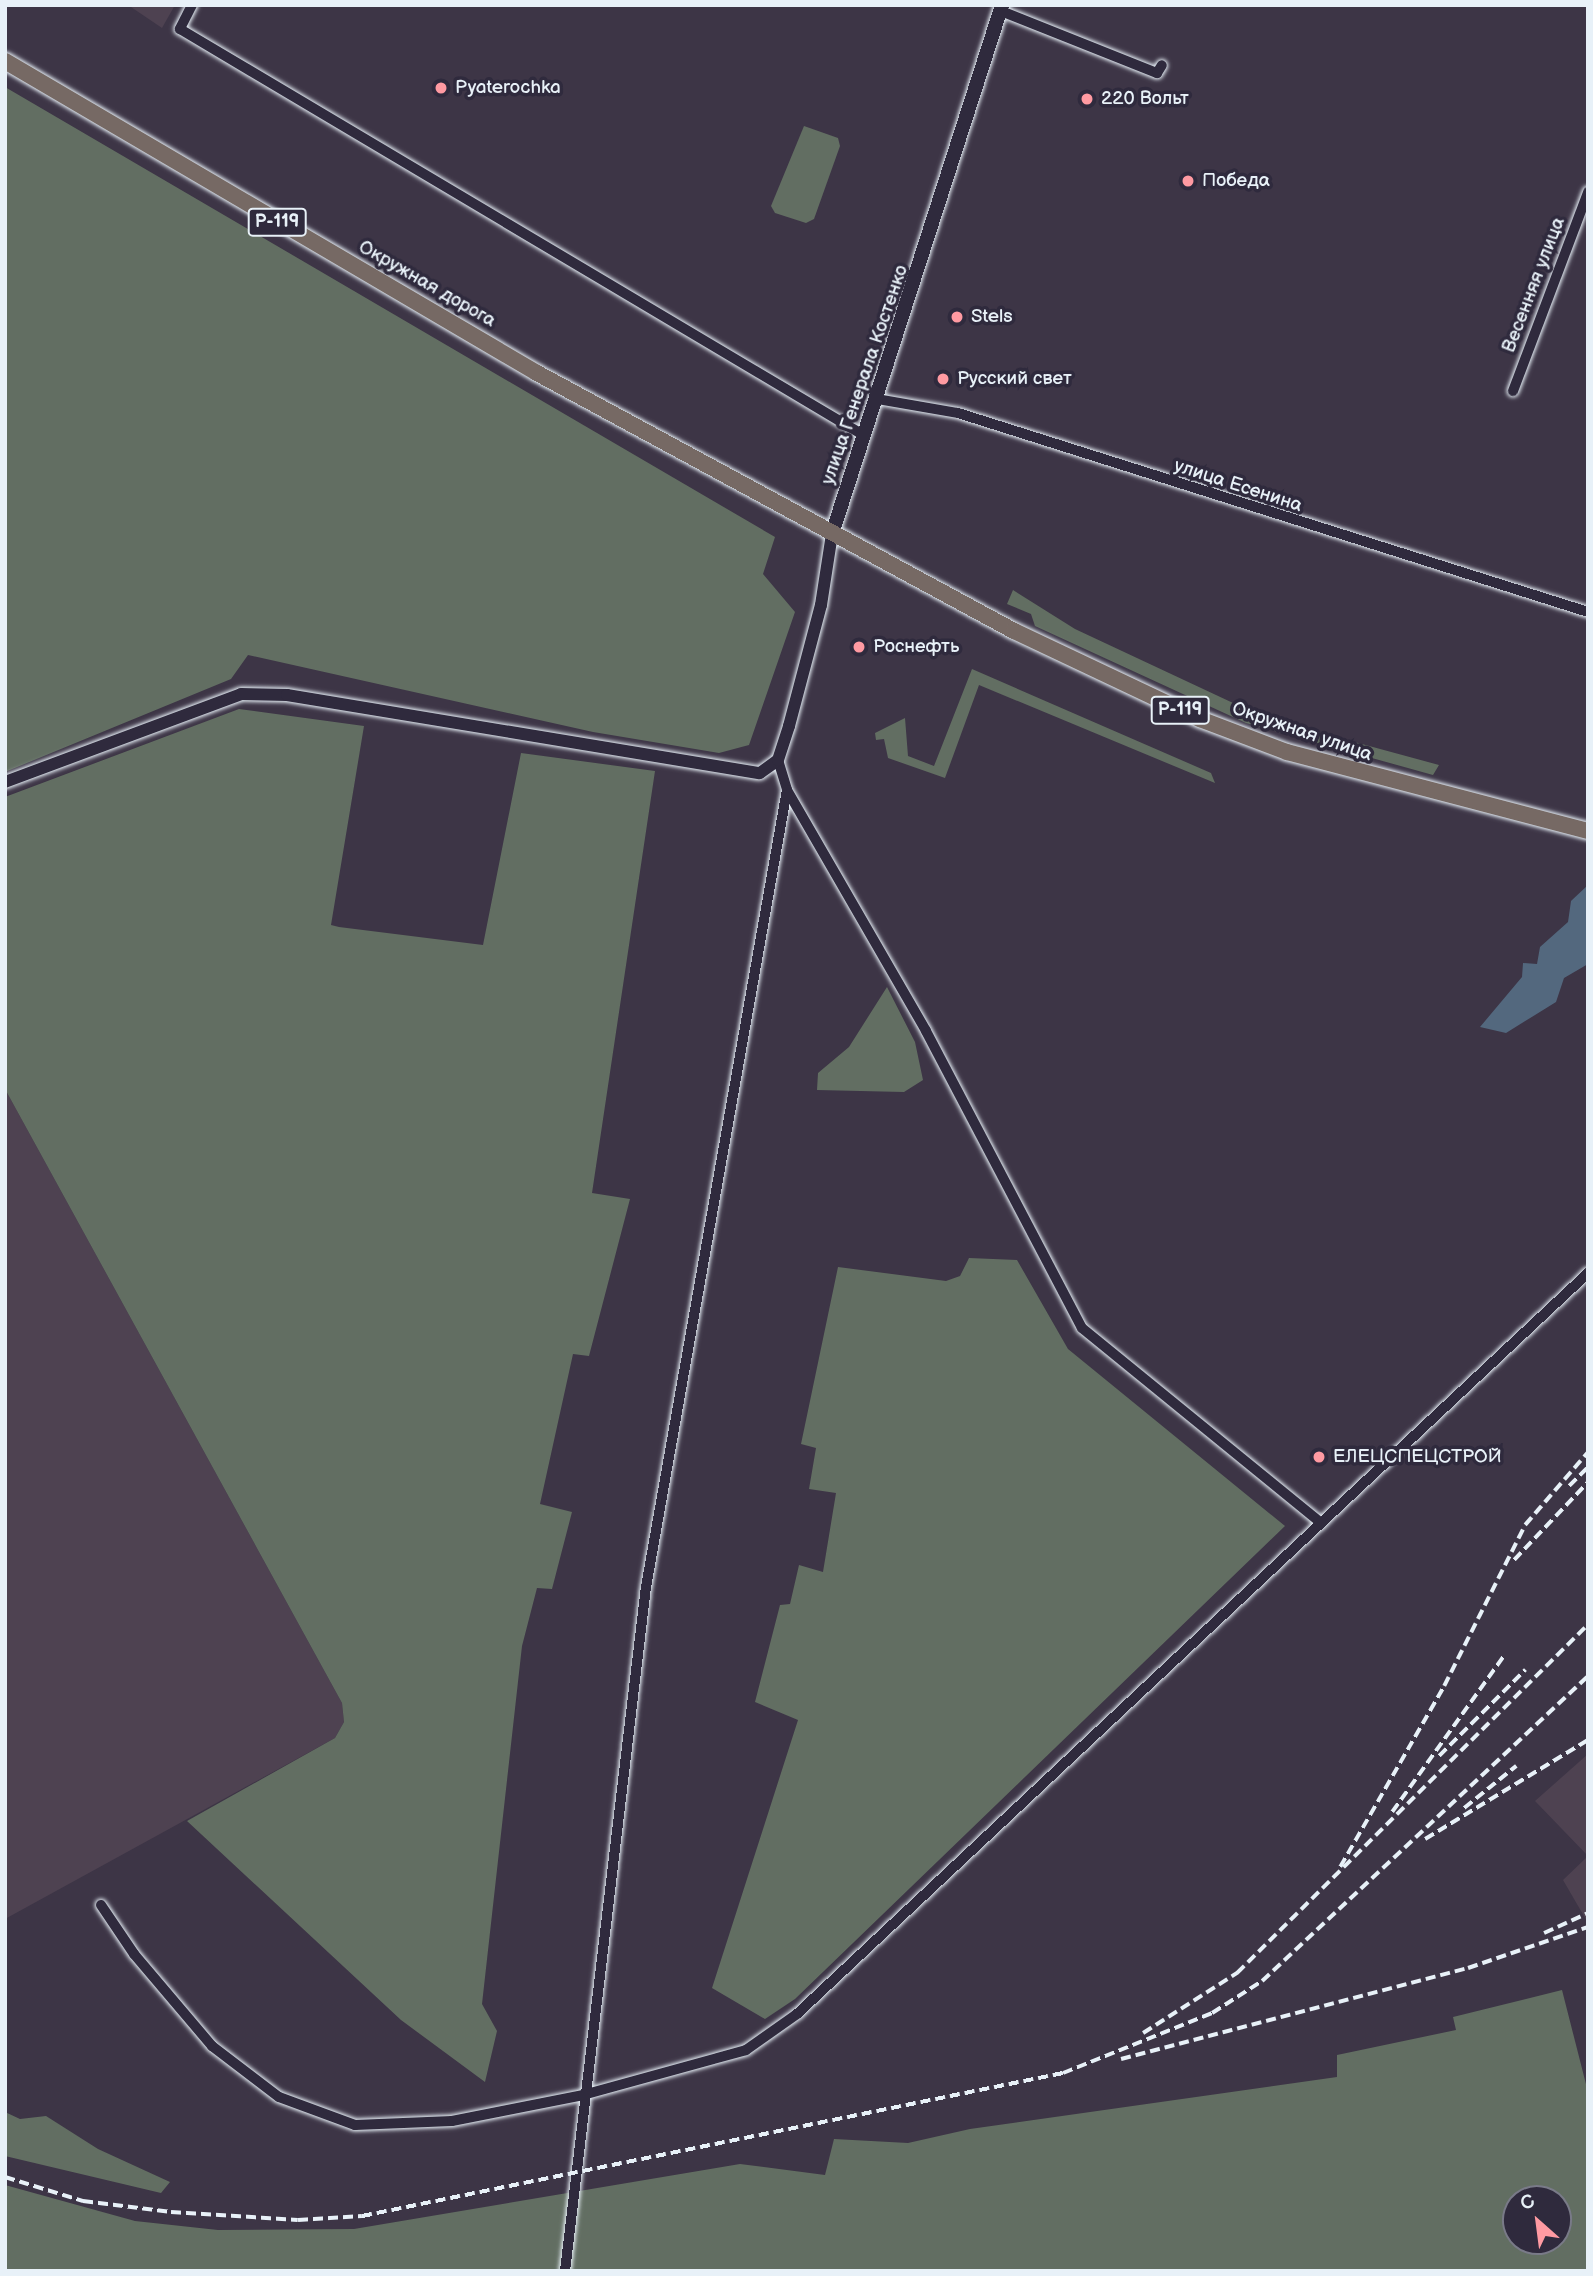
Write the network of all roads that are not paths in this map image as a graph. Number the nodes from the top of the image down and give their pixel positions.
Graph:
1 (192, 5) edge
2 (1001, 8) edge
3 (5, 61) edge
4 (1162, 65) dead end
5 (1588, 192) edge
6 (1513, 391) dead end
7 (877, 399) junction
8 (865, 436) junction
9 (832, 534) junction
10 (1588, 612) edge
11 (778, 760) junction
12 (5, 782) edge
13 (786, 790) junction
14 (1588, 831) edge
15 (1588, 1273) edge
16 (1320, 1522) junction
17 (101, 1905) dead end
18 (583, 2095) junction
19 (565, 2271) edge

1 - 8 street
2 - 4 street
2 - 7 main road, улица Генерала Костенко
3 - 9 highway, Окружная дорога / Р-119
5 - 6 street, Весенняя улица
7 - 8 main road, улица Генерала Костенко
7 - 10 street, улица Есенина
8 - 9 main road, улица Генерала Костенко
9 - 11 street, улица Генерала Костенко
9 - 14 highway, Окружная улица / Р-119
11 - 12 street
11 - 13 street
13 - 16 street
13 - 18 street
15 - 16 street
16 - 18 street
17 - 18 street
18 - 19 street

